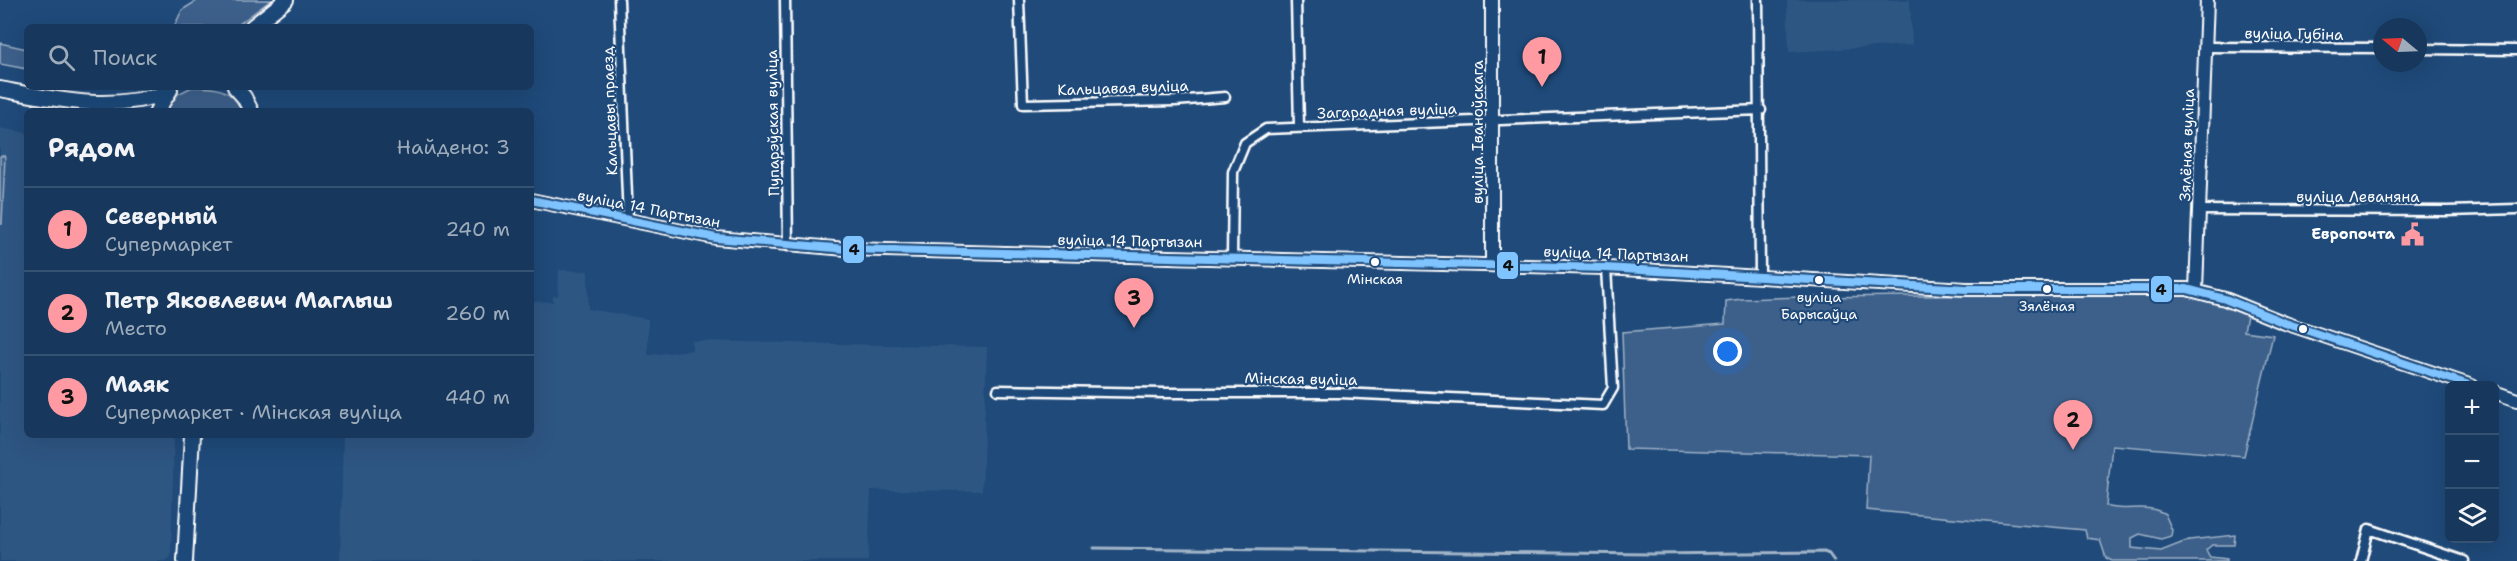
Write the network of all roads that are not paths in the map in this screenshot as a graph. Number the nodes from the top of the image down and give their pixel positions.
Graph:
1 (286, 0) edge
2 (619, 0) edge
3 (785, 0) edge
4 (1019, 0) edge
5 (1296, 0) edge
6 (1492, 0) edge
7 (1758, 0) edge
8 (2207, 0) edge
9 (257, 24) edge
10 (2206, 46) junction
11 (2373, 48) edge
12 (2427, 49) edge
13 (2517, 50) edge
14 (0, 89) edge
15 (170, 90) edge
16 (1225, 98) dead end
17 (93, 104) junction
18 (103, 108) edge
19 (159, 108) edge
20 (1761, 110) junction
21 (1493, 121) junction
22 (1299, 126) junction
23 (534, 201) edge
24 (2517, 209) edge
25 (2199, 210) junction
26 (628, 220) junction
27 (788, 246) junction
28 (1233, 258) junction
29 (1492, 265) junction
30 (1606, 268) junction
31 (1760, 276) junction
32 (2196, 290) junction
33 (2457, 381) edge
34 (998, 390) dead end
35 (2499, 395) edge
36 (2517, 400) edge
37 (192, 438) edge
38 (185, 561) edge
39 (2361, 561) edge
40 (2464, 561) edge

1 - 9 main road
2 - 26 street, Кальцавы праезд
3 - 27 street, Пупарэўская вуліца
4 - 16 street, Кальцавая вуліца
5 - 22 street
6 - 21 main road, вуліца Іваноўскага
7 - 20 street
8 - 10 main road, Зялёная вуліца
10 - 11 street, вуліца Губіна
10 - 25 main road, Зялёная вуліца
12 - 13 street
14 - 17 main road
15 - 17 main road
15 - 19 main road
17 - 18 main road
20 - 21 street, Загарадная вуліца
20 - 31 street
21 - 22 street, Загарадная вуліца
21 - 29 main road, вуліца Іваноўскага
22 - 28 street, Загарадная вуліца
23 - 26 main road, вуліца 14 Партызан
24 - 25 street, вуліца Леваняна
25 - 32 main road, Зялёная вуліца
26 - 27 main road, вуліца 14 Партызан
27 - 28 main road, вуліца 14 Партызан
28 - 29 main road, вуліца 14 Партызан
29 - 30 main road, вуліца 14 Партызан
30 - 31 main road, вуліца 14 Партызан
30 - 34 street, Мінская вуліца
31 - 32 main road, вуліца 14 Партызан
32 - 33 main road, вуліца 14 Партызан
35 - 36 main road
37 - 38 main road
39 - 40 street

